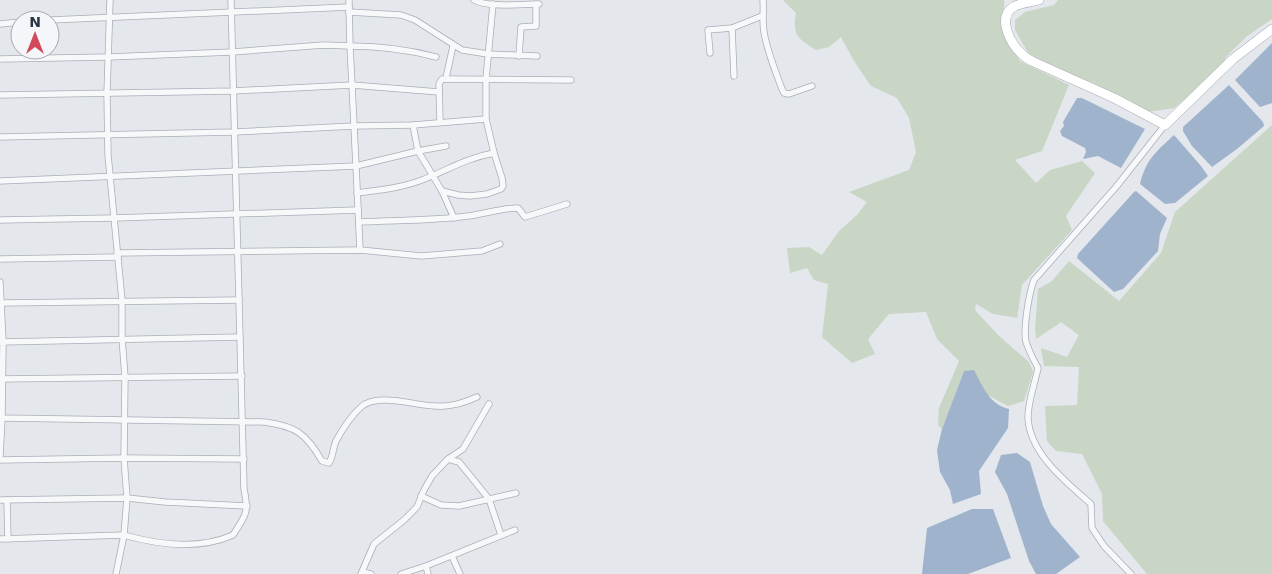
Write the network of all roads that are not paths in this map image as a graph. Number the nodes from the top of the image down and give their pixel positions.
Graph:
1 (110, 0) edge
2 (231, 0) edge
3 (474, 0) edge
4 (763, 0) edge
5 (1039, 0) edge
6 (493, 4) junction
7 (349, 6) edge
8 (231, 12) junction
9 (762, 16) junction
10 (110, 17) junction
11 (60, 20) edge
12 (732, 28) junction
13 (1272, 29) edge
14 (350, 46) junction
15 (453, 46) junction
16 (232, 52) junction
17 (710, 53) dead end
18 (488, 54) junction
19 (519, 56) junction
20 (537, 56) dead end
21 (108, 57) junction
22 (436, 57) dead end
23 (0, 59) edge
24 (734, 76) dead end
25 (446, 78) junction
26 (486, 79) junction
27 (571, 80) dead end
28 (352, 85) junction
29 (812, 86) dead end
30 (233, 91) junction
31 (439, 92) junction
32 (107, 94) junction
33 (0, 95) edge
34 (486, 119) junction
35 (440, 122) junction
36 (413, 125) junction
37 (354, 126) junction
38 (1165, 126) junction
39 (234, 132) junction
40 (108, 134) junction
41 (0, 137) edge
42 (446, 146) dead end
43 (418, 151) junction
44 (494, 153) junction
45 (356, 166) junction
46 (236, 172) junction
47 (433, 176) junction
48 (109, 177) junction
49 (0, 181) edge
50 (442, 191) junction
51 (357, 193) junction
52 (567, 204) dead end
53 (358, 210) junction
54 (237, 213) junction
55 (114, 218) junction
56 (454, 218) junction
57 (0, 220) edge
58 (359, 222) junction
59 (500, 244) dead end
60 (360, 250) junction
61 (238, 252) junction
62 (117, 255) junction
63 (0, 259) edge
64 (0, 282) edge
65 (122, 300) junction
66 (239, 300) junction
67 (1, 303) edge
68 (240, 337) junction
69 (122, 338) junction
70 (1, 342) edge
71 (242, 376) junction
72 (125, 377) junction
73 (1, 380) edge
74 (477, 397) dead end
75 (488, 404) dead end
76 (1, 418) edge
77 (125, 420) junction
78 (243, 422) junction
79 (0, 456) edge
80 (124, 458) junction
81 (244, 459) junction
82 (448, 459) junction
83 (0, 460) edge
84 (516, 493) dead end
85 (421, 496) junction
86 (127, 498) junction
87 (489, 499) junction
88 (0, 500) edge
89 (7, 500) junction
90 (247, 506) junction
91 (515, 530) dead end
92 (501, 535) junction
93 (124, 536) junction
94 (0, 539) edge
95 (8, 539) junction
96 (452, 556) junction
97 (426, 566) junction
98 (361, 573) edge
99 (116, 574) edge
100 (371, 574) edge
101 (402, 574) edge
102 (428, 574) edge
103 (460, 574) edge
104 (1131, 574) edge

1 - 10 street
2 - 8 street
3 - 6 street
4 - 9 street
5 - 38 main road
6 - 18 street
6 - 19 street
7 - 8 street
7 - 14 street
7 - 15 street
8 - 10 street
8 - 16 street
9 - 12 street
9 - 29 street
10 - 11 street
10 - 21 street
12 - 17 street
12 - 24 street
13 - 38 main road
14 - 16 street
14 - 22 street
14 - 28 street
15 - 18 street
15 - 25 street
16 - 21 street
16 - 30 street
18 - 19 street
18 - 26 street
19 - 20 street
21 - 23 street
21 - 32 street
25 - 26 street
25 - 31 street
26 - 27 street
26 - 34 street
28 - 30 street
28 - 31 street
28 - 37 street
30 - 32 street
30 - 39 street
31 - 35 street
32 - 33 street
32 - 40 street
34 - 35 street
34 - 44 street
35 - 36 street
36 - 37 street
36 - 43 street
37 - 39 street
37 - 45 street
38 - 104 street
39 - 40 street
39 - 46 street
40 - 41 street
40 - 48 street
42 - 43 street
43 - 45 street
43 - 47 street
44 - 47 street
44 - 50 street
45 - 46 street
45 - 51 street
46 - 48 street
46 - 54 street
47 - 50 street
47 - 51 street
48 - 49 street
48 - 55 street
50 - 56 street
51 - 53 street
52 - 56 street
53 - 54 street
53 - 58 street
54 - 55 street
54 - 61 street
55 - 57 street
55 - 62 street
56 - 58 street
58 - 60 street
59 - 60 street
60 - 61 street
61 - 62 street
61 - 66 street
62 - 63 street
62 - 65 street
64 - 67 street
65 - 66 street
65 - 67 street
65 - 69 street
66 - 68 street
67 - 70 street
68 - 69 street
68 - 71 street
69 - 70 street
69 - 72 street
70 - 73 street
71 - 72 street
71 - 78 street
72 - 73 street
72 - 77 street
73 - 76 street
74 - 78 street
75 - 82 street
76 - 77 street
76 - 79 street
77 - 78 street
77 - 80 street
78 - 81 street
80 - 81 street
80 - 83 street
80 - 86 street
81 - 90 street
82 - 85 street
82 - 87 street
84 - 87 street
85 - 87 street
85 - 98 street
86 - 89 street
86 - 90 street
86 - 93 street
87 - 92 street
88 - 89 street
89 - 95 street
90 - 93 street
91 - 92 street
92 - 96 street
93 - 95 street
93 - 99 street
94 - 95 street
96 - 97 street
96 - 103 street
97 - 101 street
97 - 102 street
98 - 100 street

